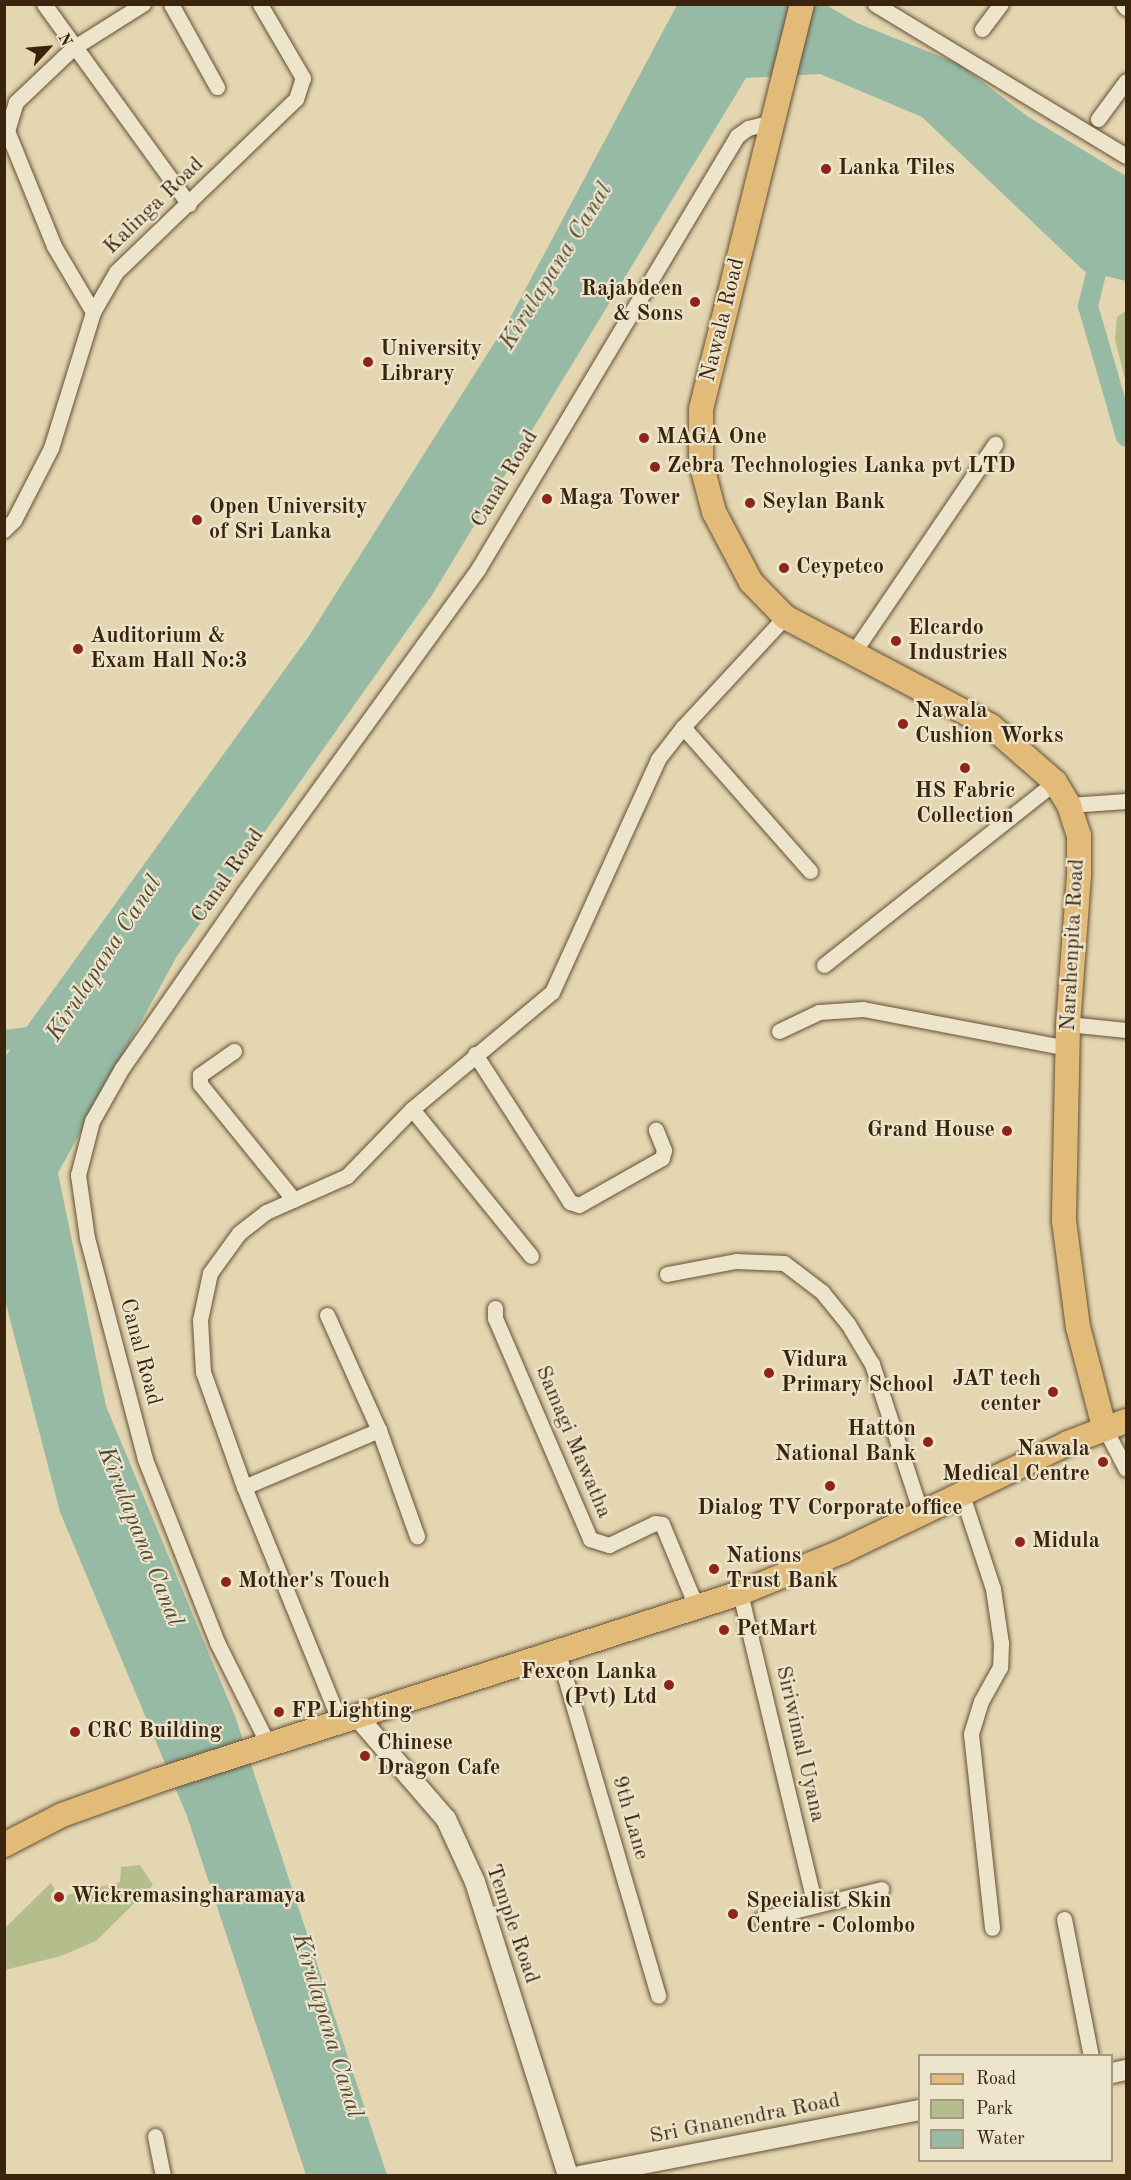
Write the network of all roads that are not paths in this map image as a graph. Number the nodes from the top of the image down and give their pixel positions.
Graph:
1 (44, 4) edge
2 (143, 4) edge
3 (171, 4) edge
4 (260, 4) edge
5 (802, 4) edge
6 (875, 4) edge
7 (1001, 4) edge
8 (1123, 4) edge
9 (1126, 8) edge
10 (982, 29) dead end
11 (73, 48) junction
12 (1126, 81) edge
13 (217, 87) dead end
14 (1098, 119) dead end
15 (772, 122) junction
16 (1126, 156) edge
17 (189, 204) junction
18 (93, 312) junction
19 (995, 444) dead end
20 (4, 530) edge
21 (785, 617) junction
22 (853, 653) junction
23 (683, 727) junction
24 (1055, 782) junction
25 (1126, 801) edge
26 (1069, 805) junction
27 (810, 871) dead end
28 (824, 965) dead end
29 (1126, 1030) edge
30 (779, 1031) dead end
31 (1068, 1036) junction
32 (234, 1051) dead end
33 (475, 1054) junction
34 (412, 1109) junction
35 (656, 1130) dead end
36 (294, 1200) junction
37 (531, 1256) dead end
38 (667, 1274) dead end
39 (495, 1308) dead end
40 (327, 1315) dead end
41 (1115, 1424) edge
42 (379, 1430) junction
43 (1126, 1469) edge
44 (244, 1487) junction
45 (962, 1495) junction
46 (921, 1513) junction
47 (417, 1536) dead end
48 (740, 1593) junction
49 (696, 1606) junction
50 (558, 1653) junction
51 (348, 1719) junction
52 (267, 1745) junction
53 (4, 1845) edge
54 (881, 1889) dead end
55 (815, 1905) junction
56 (761, 1919) dead end
57 (1064, 1919) dead end
58 (992, 1928) dead end
59 (658, 1996) dead end
60 (1091, 2054) edge
61 (918, 2110) edge
62 (155, 2136) dead end
63 (164, 2175) edge
64 (568, 2175) edge
65 (580, 2175) edge

1 - 11 street
2 - 11 street
3 - 13 street
4 - 17 street, Kalinga Road
5 - 15 main road, Nawala Road
6 - 16 street
7 - 10 street
8 - 9 street
11 - 17 street
11 - 18 street
12 - 14 street
15 - 21 main road, Nawala Road
15 - 52 street, Canal Road
17 - 18 street, Kalinga Road
18 - 20 street, Kalinga Road
19 - 22 street
21 - 22 main road, Narahenpita Road
21 - 23 street
22 - 24 main road, Narahenpita Road
23 - 27 street
23 - 33 street
24 - 26 main road, Narahenpita Road
24 - 28 street
25 - 26 street
26 - 31 main road, Narahenpita Road
29 - 31 street
30 - 31 street
31 - 41 main road, Narahenpita Road
32 - 36 street
33 - 34 street
33 - 35 street
34 - 36 street
34 - 37 street
36 - 44 street
38 - 46 street
39 - 49 street, Samagi Mawatha
40 - 42 street
41 - 43 street
41 - 45 main road
42 - 44 street
42 - 47 street
44 - 51 street
45 - 46 main road
45 - 58 street
46 - 48 main road
48 - 49 main road
48 - 55 street, Siriwimal Uyana
49 - 50 main road
50 - 51 main road
50 - 59 street, 9th Lane
51 - 52 main road
51 - 64 street, Temple Road
52 - 53 main road
54 - 55 street
55 - 56 street
57 - 60 street
61 - 65 street, Sri Gnanendra Road
62 - 63 street

